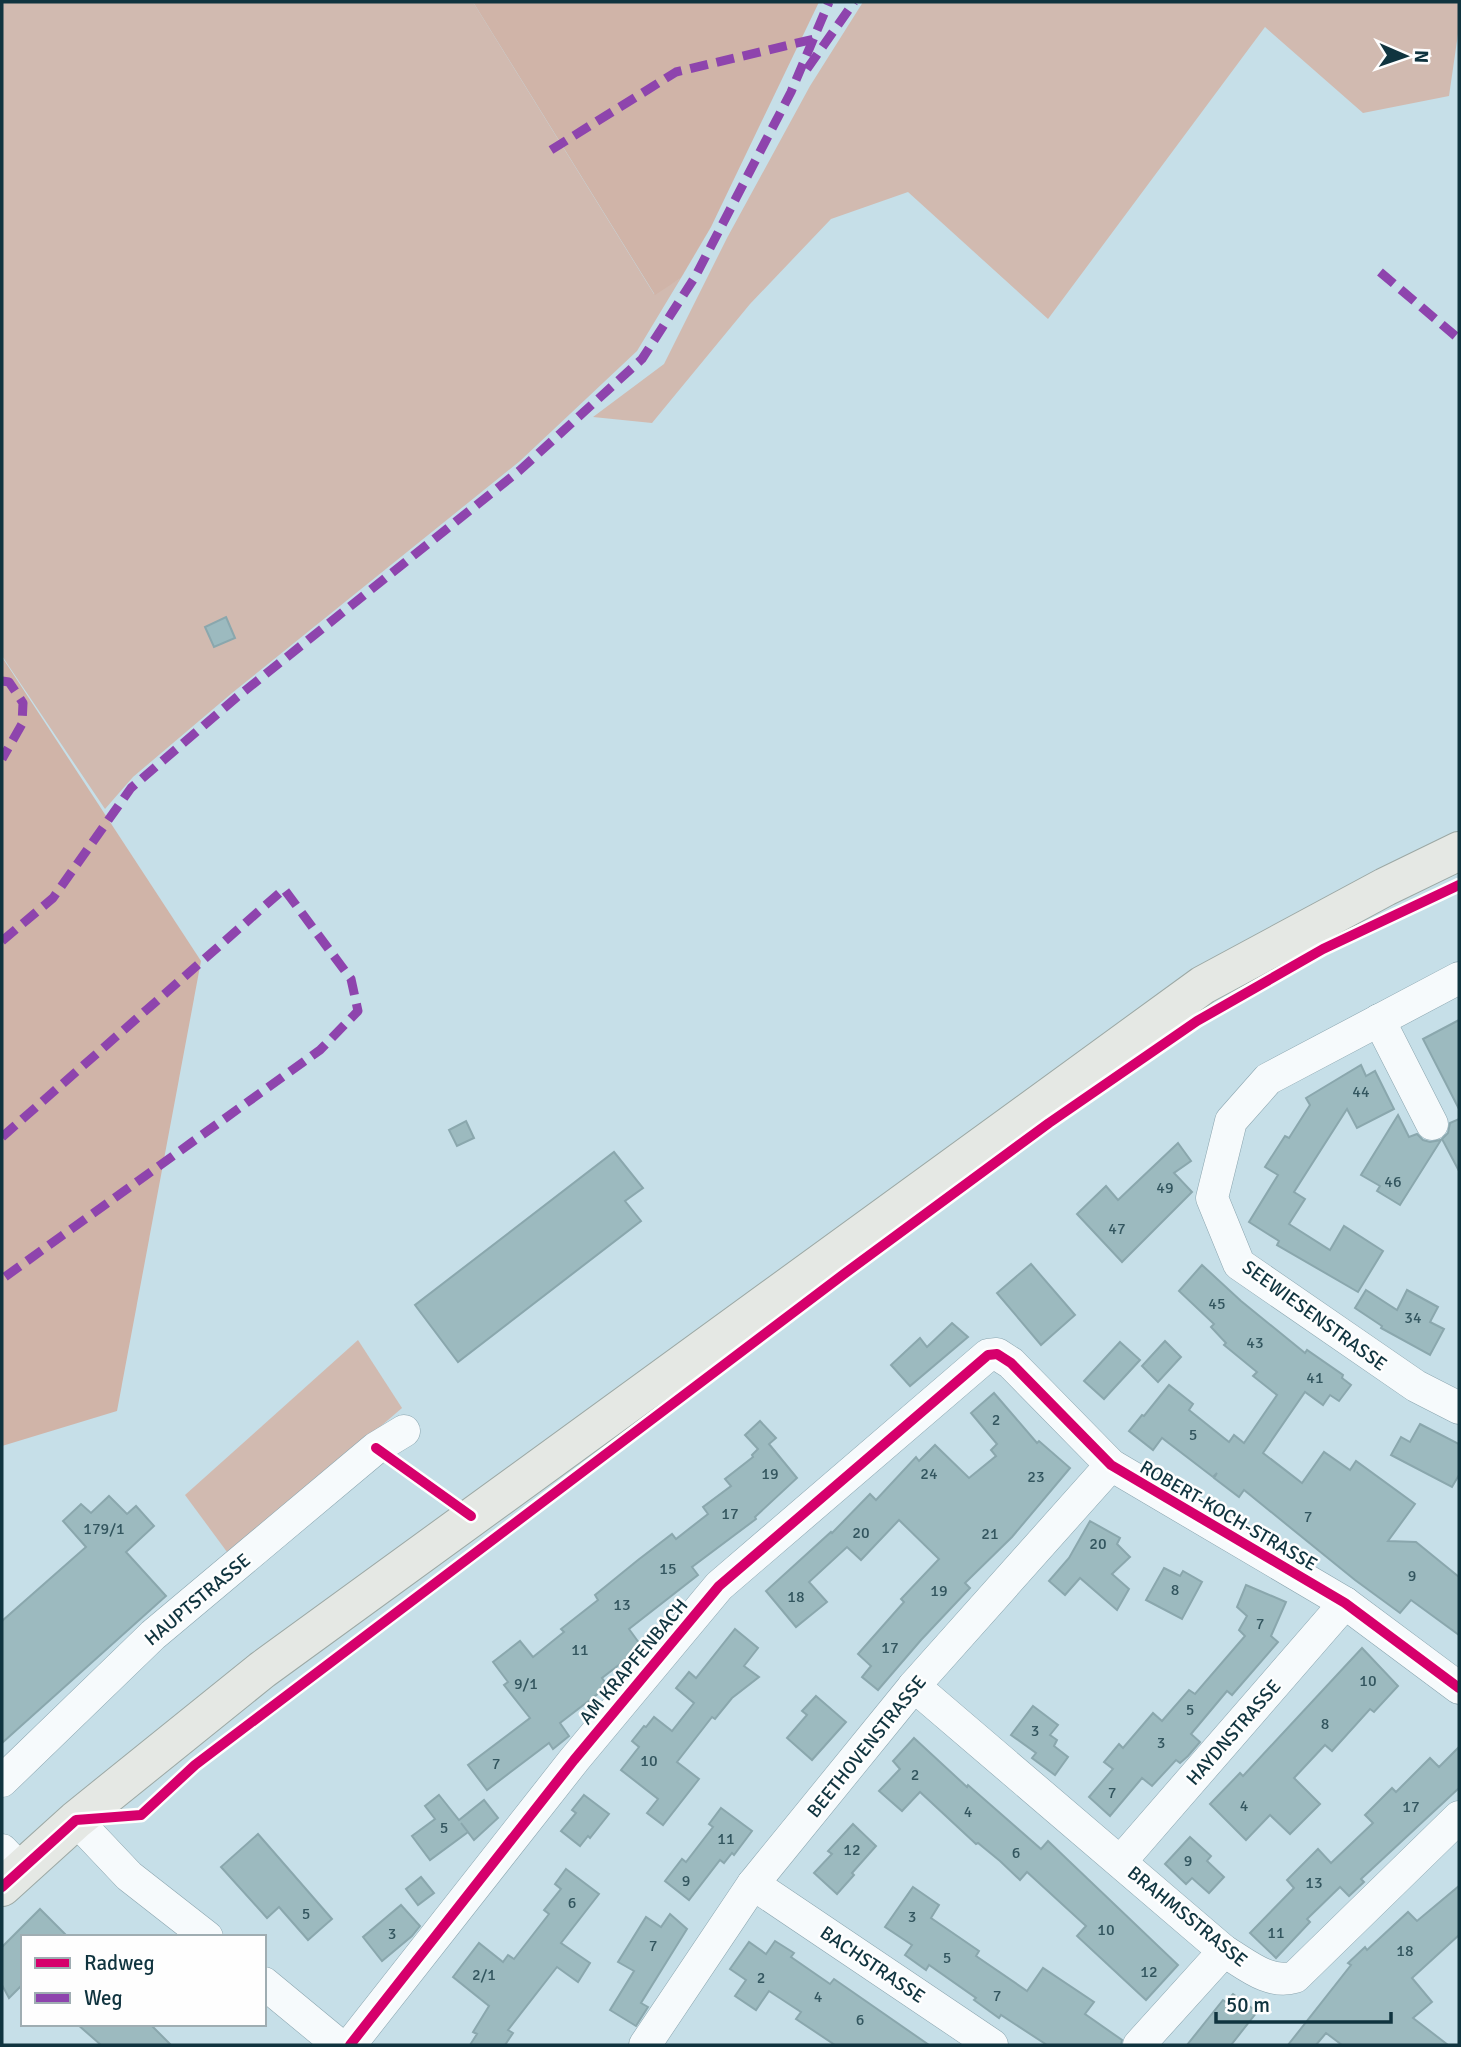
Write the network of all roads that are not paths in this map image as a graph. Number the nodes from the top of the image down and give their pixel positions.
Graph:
1 (1459, 851) edge
2 (1459, 978) edge
3 (1379, 1020) junction
4 (1432, 1124) dead end
5 (997, 1354) joint
6 (1459, 1408) edge
7 (404, 1431) dead end
8 (1111, 1465) junction
9 (1345, 1604) junction
10 (914, 1686) junction
11 (1459, 1688) edge
12 (2, 1781) edge
13 (1459, 1817) edge
14 (76, 1820) junction
15 (1121, 1861) junction
16 (8, 1869) edge
17 (753, 1884) junction
18 (203, 1935) edge
19 (1224, 1951) junction
20 (266, 1985) edge
21 (323, 2040) edge
22 (350, 2045) edge
23 (645, 2045) edge
24 (992, 2045) edge
25 (1139, 2045) edge

1 - 14 main road
2 - 3 street, SEEWIESENSTRASSE
3 - 4 street
3 - 6 street, SEEWIESENSTRASSE
5 - 8 street, ROBERT-KOCH-STRASSE
5 - 22 street, AM KRAPFENBACH
7 - 12 street, HAUPTSTRASSE
8 - 9 street, ROBERT-KOCH-STRASSE
8 - 10 street, BEETHOVENSTRASSE
9 - 11 street, ROBERT-KOCH-STRASSE
9 - 15 street, HAYDNSTRASSE
10 - 15 street, BRAHMSSTRASSE
10 - 17 street, BEETHOVENSTRASSE
13 - 19 street, BRAHMSSTRASSE
14 - 16 main road
14 - 18 street
15 - 19 street, BRAHMSSTRASSE
17 - 23 street, BEETHOVENSTRASSE
17 - 24 street, BACHSTRASSE
19 - 25 street
20 - 21 street

